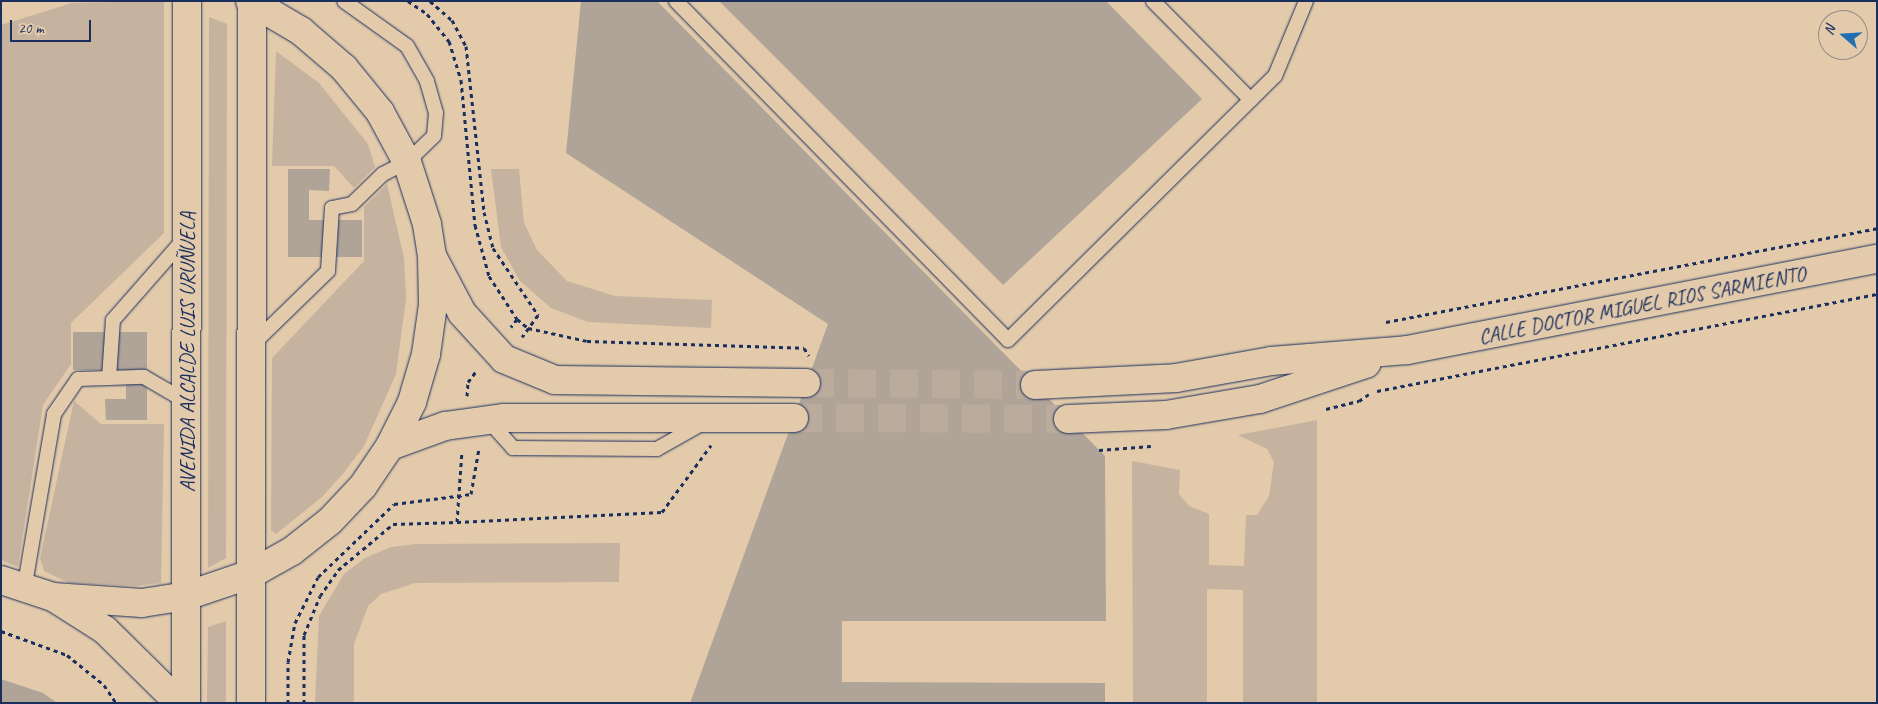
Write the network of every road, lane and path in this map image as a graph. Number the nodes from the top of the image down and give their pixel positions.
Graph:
1 (187, 1) edge
2 (251, 1) edge
3 (344, 1) edge
4 (408, 1) edge
5 (430, 1) edge
6 (676, 1) edge
7 (1153, 1) edge
8 (1306, 1) edge
9 (1251, 100) junction
10 (407, 162) junction
11 (1877, 228) edge
12 (187, 236) junction
13 (432, 256) junction
14 (1877, 260) edge
15 (1877, 294) edge
16 (517, 319) junction
17 (1381, 323) dead end
18 (528, 328) junction
19 (508, 331) dead end
20 (519, 340) dead end
21 (251, 346) junction
22 (1408, 350) junction
23 (480, 367) dead end
24 (810, 374) joint
25 (109, 378) junction
26 (1035, 385) tunnel mouth
27 (466, 400) dead end
28 (1359, 401) dead end
29 (187, 402) junction
30 (794, 418) tunnel mouth
31 (1068, 419) tunnel mouth
32 (484, 431) junction
33 (721, 445) dead end
34 (390, 446) junction
35 (463, 447) dead end
36 (459, 499) junction
37 (457, 522) junction
38 (251, 574) junction
39 (13, 585) edge
40 (186, 596) junction
41 (53, 597) junction
42 (1, 630) edge
43 (116, 703) edge
44 (179, 703) edge
45 (186, 703) edge
46 (250, 703) edge
47 (288, 703) edge
48 (304, 703) edge

1 - 12 main road, AVENIDA ALCALDE LUIS URUÑUELA
2 - 10 main road
2 - 21 main road
3 - 10 lane
4 - 16 path
5 - 18 path
6 - 9 lane
7 - 9 lane
8 - 9 lane
10 - 13 main road
10 - 21 lane
11 - 17 path
12 - 25 lane
12 - 29 main road, AVENIDA ALCALDE LUIS URUÑUELA
13 - 24 main road
13 - 34 main road
14 - 22 main road, CALLE DOCTOR MIGUEL RIOS SARMIENTO
15 - 28 path
16 - 18 path
16 - 19 path
18 - 20 path
18 - 24 path
21 - 38 main road
22 - 26 main road, CALLE DOCTOR MIGUEL RIOS SARMIENTO
22 - 31 main road, CALLE DOCTOR MIGUEL RIOS SARMIENTO
23 - 27 path
25 - 29 lane
25 - 39 lane
29 - 40 main road, AVENIDA ALCALDE LUIS URUÑUELA
30 - 32 main road
32 - 34 main road
32 - 36 path
33 - 37 path
34 - 38 main road
35 - 36 path
36 - 37 path
36 - 47 path
37 - 48 path
38 - 40 main road
38 - 46 main road
39 - 41 main road
40 - 41 main road
40 - 45 main road, AVENIDA ALCALDE LUIS URUÑUELA
41 - 44 main road
42 - 43 path

